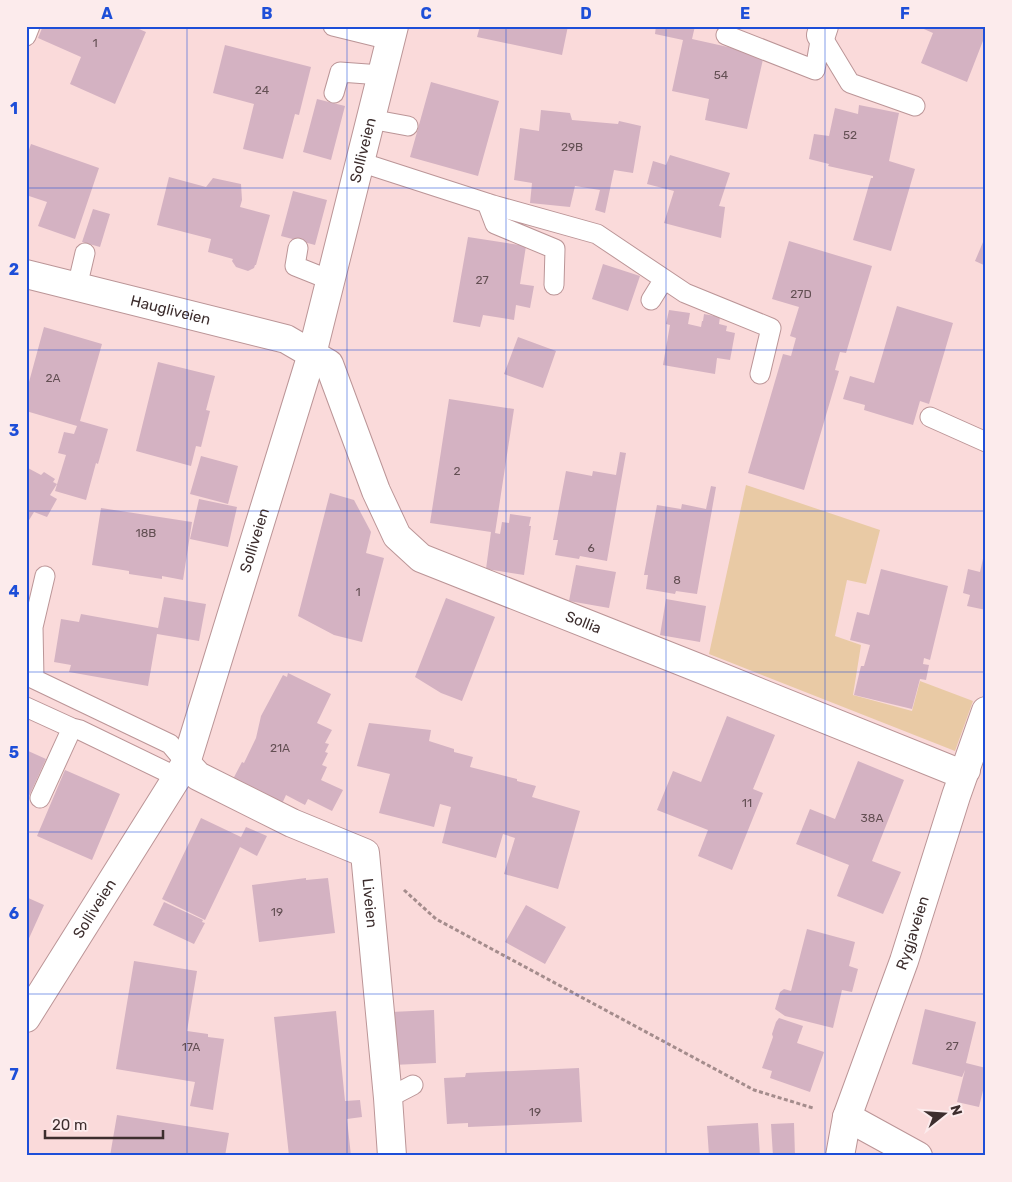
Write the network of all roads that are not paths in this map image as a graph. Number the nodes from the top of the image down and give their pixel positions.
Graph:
1 (30, 26) edge
2 (333, 26) edge
3 (823, 31) edge
4 (392, 33) edge
5 (726, 35) dead end
6 (26, 36) edge
7 (381, 75) junction
8 (334, 92) dead end
9 (915, 106) dead end
10 (370, 119) junction
11 (408, 126) dead end
12 (360, 162) junction
13 (487, 203) junction
14 (298, 248) dead end
15 (85, 253) dead end
16 (26, 274) edge
17 (664, 279) junction
18 (330, 280) junction
19 (554, 285) dead end
20 (77, 287) junction
21 (651, 300) dead end
22 (312, 354) junction
23 (760, 374) dead end
24 (930, 417) dead end
25 (986, 442) edge
26 (45, 576) dead end
27 (26, 707) edge
28 (986, 711) edge
29 (72, 728) junction
30 (181, 770) junction
31 (966, 770) junction
32 (40, 798) dead end
33 (26, 1018) edge
34 (413, 1085) dead end
35 (388, 1098) junction
36 (848, 1117) junction
37 (392, 1156) edge
38 (840, 1156) edge
39 (918, 1156) edge

1 - 6 lane
2 - 4 lane
3 - 5 lane
3 - 9 lane
4 - 7 street, Solliveien
7 - 8 lane
7 - 10 street, Solliveien
10 - 11 lane
10 - 12 street, Solliveien
12 - 13 lane
12 - 18 street, Solliveien
13 - 17 lane
13 - 19 lane
14 - 18 lane
15 - 20 lane
16 - 20 street, Haugliveien
17 - 21 lane
17 - 23 lane
18 - 22 street, Solliveien
20 - 22 street, Haugliveien
22 - 30 street, Solliveien
22 - 31 street, Sollia
24 - 25 lane
26 - 30 lane
27 - 29 lane
28 - 31 street, Rygjaveien
29 - 30 lane
29 - 32 lane
30 - 33 street, Solliveien
30 - 35 street, Liveien
31 - 36 street, Rygjaveien
34 - 35 lane
35 - 37 street, Liveien
36 - 38 street, Rygjaveien
36 - 39 street

